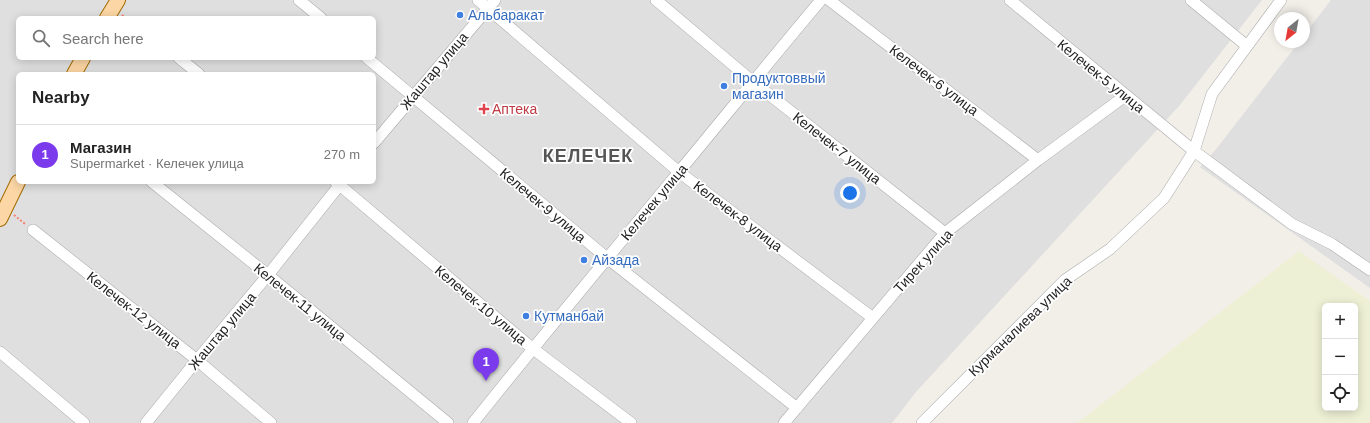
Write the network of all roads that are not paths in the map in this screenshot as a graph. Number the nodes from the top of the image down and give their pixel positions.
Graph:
1 (118, 0) edge
2 (299, 0) edge
3 (478, 0) edge
4 (656, 0) edge
5 (821, 0) edge
6 (829, 0) edge
7 (1010, 0) edge
8 (1191, 0) edge
9 (1281, 0) edge
10 (492, 4) edge
11 (108, 16) edge
12 (318, 16) edge
13 (1247, 46) junction
14 (83, 60) edge
15 (182, 60) edge
16 (370, 60) edge
17 (75, 72) edge
18 (197, 72) edge
19 (752, 81) junction
20 (412, 96) junction
21 (1126, 96) junction
22 (376, 141) edge
23 (1194, 151) junction
24 (1038, 160) junction
25 (679, 172) junction
26 (17, 184) edge
27 (154, 184) edge
28 (338, 184) edge
29 (340, 184) edge
30 (3, 214) edge
31 (33, 230) road end
32 (945, 232) junction
33 (607, 258) junction
34 (1370, 270) edge
35 (268, 275) junction
36 (873, 318) junction
37 (532, 348) junction
38 (0, 352) edge
39 (197, 360) junction
40 (797, 408) junction
41 (84, 423) edge
42 (146, 423) edge
43 (271, 423) edge
44 (448, 423) edge
45 (472, 423) edge
46 (631, 423) edge
47 (784, 423) edge
48 (922, 423) edge

1 - 11 main road
2 - 12 street
3 - 10 street, Келечек-8 улица
4 - 19 street, Келечек-7 улица
5 - 19 street, Келечек улица
6 - 24 street, Келечек-6 улица
7 - 21 street, Келечек-5 улица
8 - 13 street
9 - 13 street, Курманалиева улица
10 - 20 street, Жаштар улица
10 - 25 street, Келечек-8 улица
13 - 23 street, Курманалиева улица
14 - 17 main road
15 - 18 street
16 - 20 street, Келечек-9 улица
19 - 25 street, Келечек улица
19 - 32 street, Келечек-7 улица
20 - 22 street, Жаштар улица
20 - 33 street, Келечек-9 улица
21 - 23 street, Келечек-5 улица
21 - 24 street, Тирек улица
23 - 34 street, Келечек-5 улица
23 - 48 street, Курманалиева улица
24 - 32 street, Тирек улица
25 - 33 street, Келечек улица
25 - 36 street, Келечек-8 улица
26 - 30 main road
27 - 35 street, Келечек-11 улица
28 - 35 street, Жаштар улица
29 - 37 street, Келечек-10 улица
31 - 39 street, Келечек-12 улица
32 - 36 street, Тирек улица
33 - 37 street, Келечек улица
33 - 40 street, Келечек-9 улица
35 - 39 street, Жаштар улица
35 - 44 street, Келечек-11 улица
36 - 40 street, Тирек улица
37 - 45 street, Келечек улица
37 - 46 street, Келечек-10 улица
38 - 41 street
39 - 42 street, Жаштар улица
39 - 43 street, Келечек-12 улица
40 - 47 street, Тирек улица

